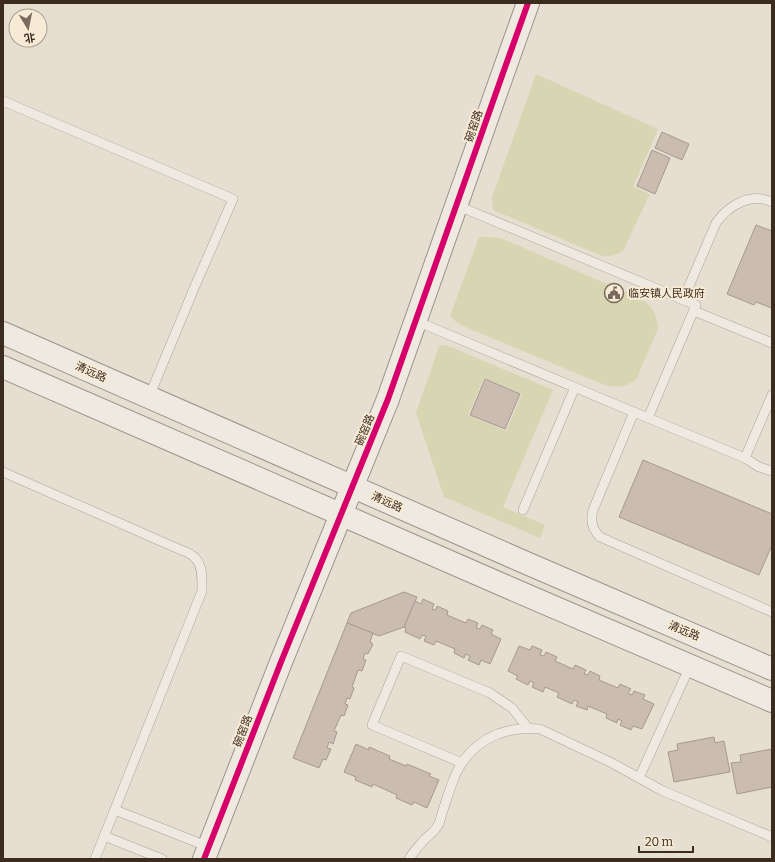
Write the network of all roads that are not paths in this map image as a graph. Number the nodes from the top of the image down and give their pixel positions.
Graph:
1 (528, 3) edge
2 (3, 101) edge
3 (772, 202) edge
4 (456, 205) junction
5 (683, 300) junction
6 (694, 311) junction
7 (416, 320) junction
8 (3, 333) edge
9 (772, 343) edge
10 (3, 367) edge
11 (575, 387) junction
12 (772, 395) edge
13 (150, 397) junction
14 (634, 412) junction
15 (648, 418) junction
16 (745, 458) junction
17 (772, 471) edge
18 (3, 472) edge
19 (353, 487) junction
20 (523, 510) dead end
21 (341, 514) junction
22 (772, 612) edge
23 (690, 666) junction
24 (772, 669) edge
25 (772, 702) edge
26 (528, 728) junction
27 (462, 763) junction
28 (639, 778) junction
29 (115, 810) junction
30 (104, 836) junction
31 (772, 837) edge
32 (206, 853) edge
33 (95, 859) edge
34 (162, 859) edge
35 (409, 859) edge

1 - 4 main road, 碗窑路
2 - 13 lane
3 - 5 lane
4 - 5 lane
4 - 7 main road, 碗窑路
5 - 6 lane
6 - 9 lane
6 - 15 lane
7 - 11 lane
7 - 19 main road, 碗窑路
8 - 13 main road, 清远路
10 - 21 main road
11 - 14 lane
11 - 20 lane
12 - 16 lane
13 - 19 main road, 清远路
14 - 15 lane
14 - 22 lane
15 - 16 lane
16 - 17 lane
18 - 29 lane
19 - 21 main road, 碗窑路
19 - 24 main road, 清远路
21 - 23 main road
21 - 32 main road, 碗窑路
23 - 25 main road
23 - 28 lane
26 - 27 lane
26 - 27 lane
26 - 28 lane
27 - 35 lane
28 - 31 lane
29 - 30 lane
29 - 32 lane
30 - 33 lane
30 - 34 lane

